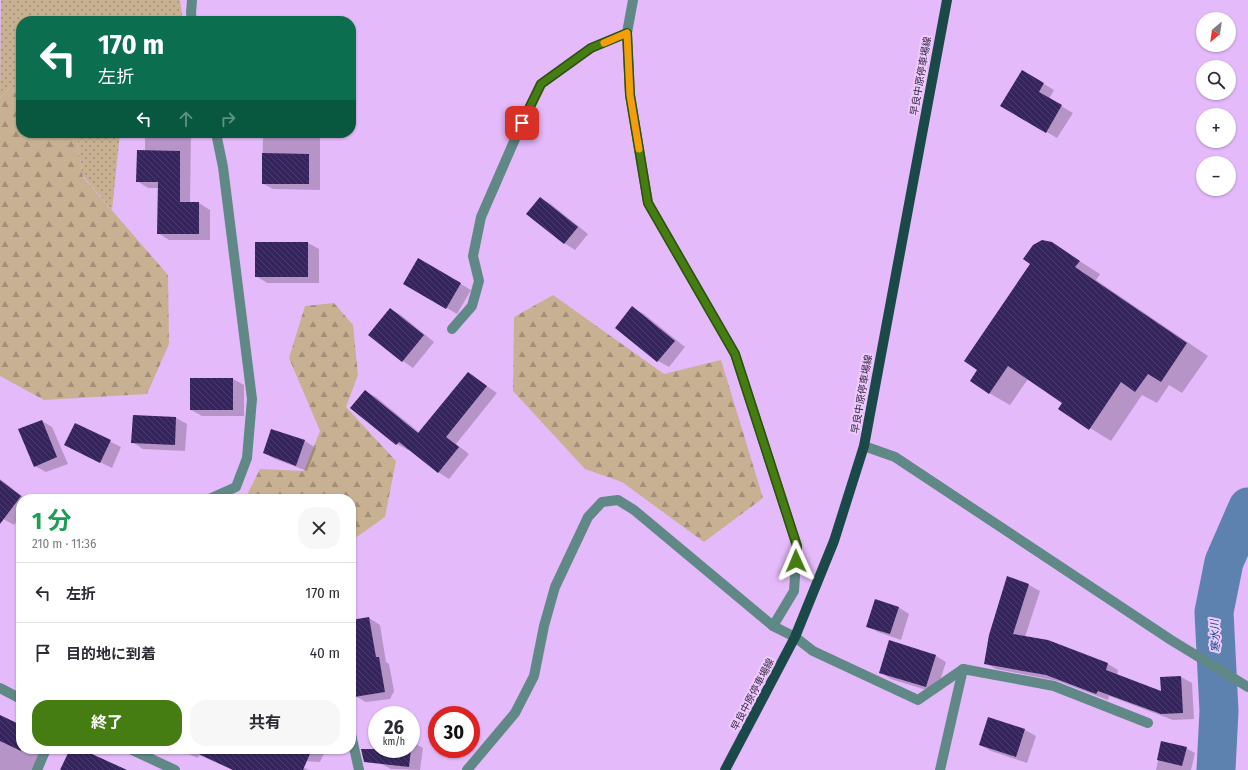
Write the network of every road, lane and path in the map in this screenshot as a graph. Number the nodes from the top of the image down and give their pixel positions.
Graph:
1 (192, 0) edge
2 (633, 0) edge
3 (947, 0) edge
4 (191, 16) edge
5 (627, 33) junction
6 (217, 138) edge
7 (452, 329) dead end
8 (864, 446) junction
9 (220, 494) edge
10 (773, 626) junction
11 (795, 638) junction
12 (963, 669) junction
13 (1248, 687) edge
14 (0, 688) edge
15 (16, 695) edge
16 (1148, 724) dead end
17 (44, 754) edge
18 (141, 754) edge
19 (355, 754) edge
20 (37, 770) edge
21 (175, 770) edge
22 (359, 770) edge
23 (467, 770) edge
24 (725, 770) edge
25 (940, 770) edge

1 - 4 street
2 - 5 street
3 - 8 main road, 早良中原停車場線
5 - 7 street
5 - 10 street
6 - 9 street
8 - 11 main road, 早良中原停車場線
8 - 13 street
10 - 11 street
10 - 23 street
11 - 12 street
11 - 24 main road, 早良中原停車場線
12 - 16 street
12 - 25 street
14 - 15 street
17 - 20 street
18 - 21 street
19 - 22 street

